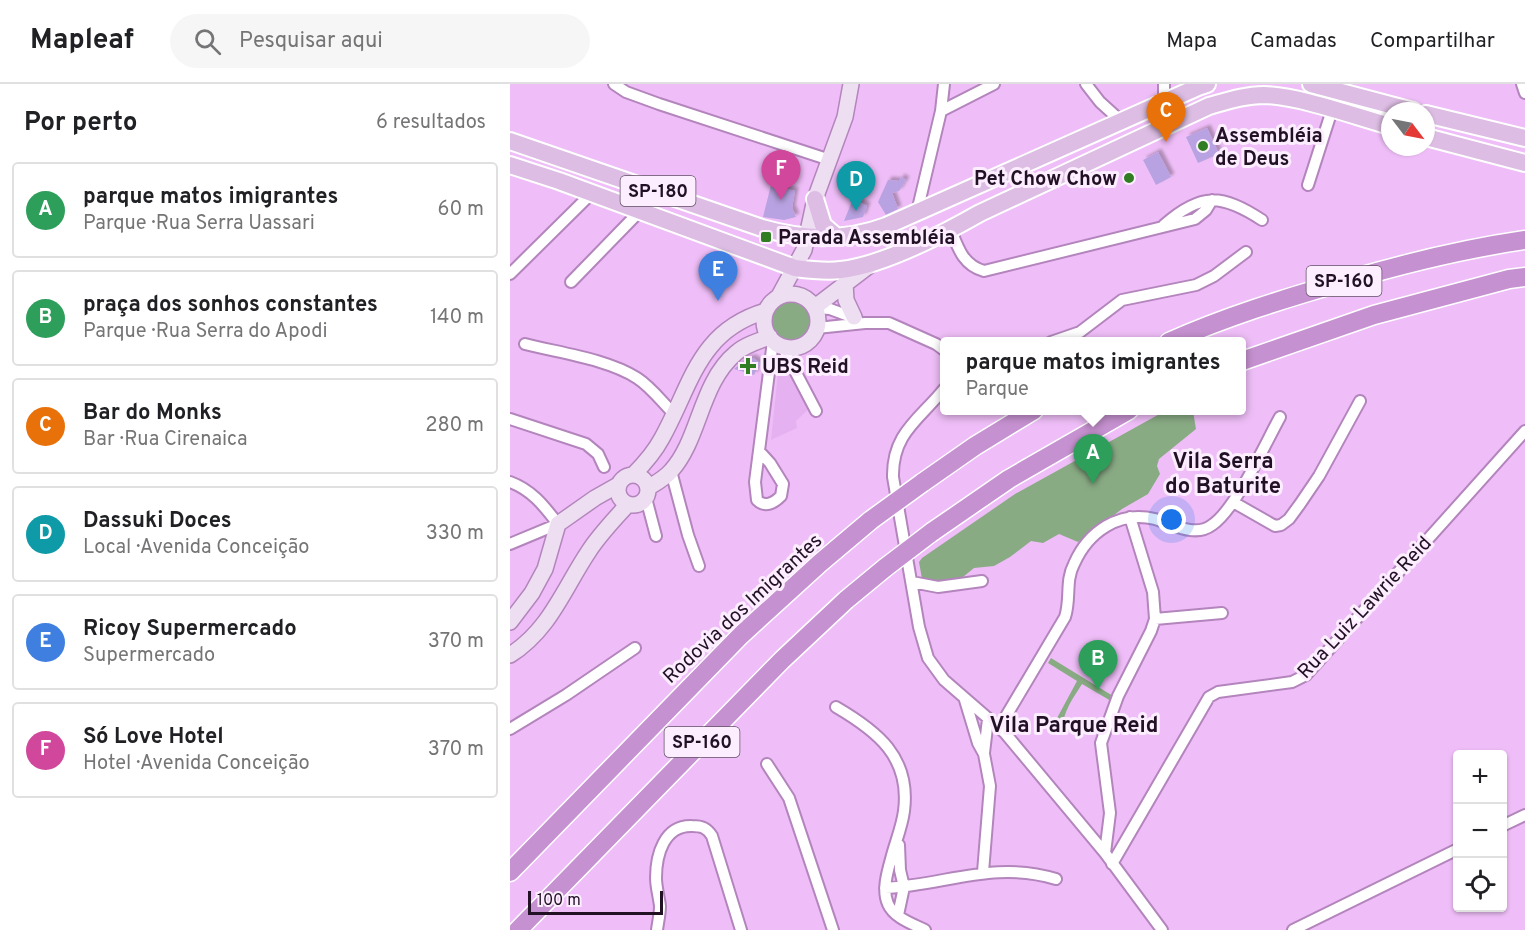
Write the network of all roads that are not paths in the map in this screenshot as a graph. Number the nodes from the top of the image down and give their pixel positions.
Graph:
1 (614, 84) edge
2 (851, 84) edge
3 (944, 84) edge
4 (993, 84) edge
5 (1086, 84) edge
6 (1164, 84) edge
7 (1207, 84) edge
8 (1311, 84) edge
9 (1522, 84) edge
10 (1525, 93) edge
11 (1164, 101) junction
12 (1381, 103) edge
13 (1332, 110) junction
14 (941, 111) junction
15 (1435, 116) edge
16 (1121, 121) junction
17 (1381, 124) edge
18 (1435, 138) edge
19 (1525, 138) edge
20 (510, 141) edge
21 (1047, 154) junction
22 (830, 160) junction
23 (1525, 163) edge
24 (510, 165) edge
25 (1057, 177) junction
26 (1308, 185) dead end
27 (592, 193) junction
28 (815, 199) junction
29 (640, 211) junction
30 (917, 212) junction
31 (1262, 220) dead end
32 (951, 230) junction
33 (807, 237) junction
34 (837, 237) junction
35 (1525, 240) edge
36 (1246, 252) dead end
37 (872, 263) junction
38 (795, 268) junction
39 (510, 274) edge
40 (1525, 277) edge
41 (571, 282) dead end
42 (845, 283) junction
43 (779, 296) junction
44 (815, 307) junction
45 (766, 311) junction
46 (860, 320) junction
47 (817, 328) junction
48 (1066, 337) edge
49 (1180, 337) edge
50 (775, 341) junction
51 (525, 344) dead end
52 (940, 347) edge
53 (1246, 361) edge
54 (940, 394) edge
55 (1360, 401) dead end
56 (816, 411) dead end
57 (674, 414) junction
58 (1027, 415) edge
59 (1118, 415) edge
60 (1280, 417) dead end
61 (510, 419) edge
62 (1525, 431) edge
63 (760, 452) dead end
64 (604, 467) dead end
65 (671, 471) junction
66 (634, 474) junction
67 (510, 482) edge
68 (618, 485) junction
69 (647, 493) junction
70 (1233, 502) junction
71 (628, 504) junction
72 (1130, 518) junction
73 (558, 524) junction
74 (656, 536) dead end
75 (510, 544) edge
76 (699, 566) dead end
77 (982, 581) dead end
78 (912, 582) junction
79 (1222, 614) dead end
80 (1155, 619) junction
81 (510, 621) edge
82 (635, 648) dead end
83 (510, 654) edge
84 (965, 699) junction
85 (836, 707) dead end
86 (988, 719) junction
87 (999, 728) junction
88 (510, 729) edge
89 (984, 754) junction
90 (767, 764) dead end
91 (1525, 815) edge
92 (1507, 824) edge
93 (899, 836) junction
94 (1453, 851) edge
95 (1105, 854) junction
96 (1112, 864) junction
97 (510, 872) edge
98 (983, 872) junction
99 (1056, 879) dead end
100 (904, 887) junction
101 (885, 888) junction
102 (898, 915) junction
103 (521, 927) edge
104 (657, 930) edge
105 (741, 930) edge
106 (832, 930) edge
107 (925, 930) edge
108 (1162, 930) edge
109 (1293, 930) edge

1 - 22 street
2 - 22 street
3 - 14 street
4 - 14 street
5 - 16 street
6 - 11 street
7 - 11 main road, SP-180
8 - 12 main road
9 - 10 street
11 - 16 main road, SP-180
13 - 17 main road, SP-180
13 - 25 main road, SP-180
13 - 26 street
14 - 30 street
15 - 19 main road
16 - 21 main road, SP-180
18 - 23 main road
20 - 33 main road, SP-180
21 - 25 main road
21 - 30 main road, SP-180
22 - 28 street
24 - 27 main road, SP-180
25 - 32 main road, SP-180
27 - 29 main road, SP-180
27 - 39 street
28 - 33 street
28 - 34 main road
29 - 38 main road, SP-180
29 - 41 street
30 - 34 main road, SP-180
31 - 32 street
32 - 37 main road, SP-180
33 - 34 main road, SP-180
33 - 38 street
35 - 49 highway, SP-160
36 - 48 street
37 - 38 main road, SP-180
37 - 42 street
38 - 43 street
40 - 53 highway, SP-160
42 - 44 street
42 - 46 street
43 - 44 street
43 - 45 street
44 - 46 street
44 - 47 street
45 - 50 street
45 - 57 street
46 - 47 street
46 - 52 street
47 - 50 street
50 - 56 street
50 - 63 street
50 - 65 street
51 - 57 street
54 - 78 street
55 - 70 street
57 - 66 street
58 - 97 highway, Rodovia dos Imigrantes / SP-160, bridge
59 - 103 highway, SP-160, bridge
60 - 70 street
61 - 64 street
62 - 96 street, Rua Luiz Lawrie Reid
65 - 69 street
65 - 76 street
66 - 68 street
66 - 69 street
67 - 73 street
68 - 71 street
68 - 73 street
69 - 71 street
69 - 74 street
70 - 72 street
71 - 83 street
72 - 80 street
72 - 87 street
73 - 75 street
73 - 81 street
77 - 78 street
78 - 84 street
79 - 80 street
80 - 95 street
82 - 88 street
84 - 86 street
84 - 89 street
85 - 93 street
86 - 87 street
86 - 89 street
87 - 95 street
89 - 98 street
90 - 106 street
91 - 92 street
93 - 100 street
93 - 101 street
94 - 109 street
95 - 96 street
96 - 108 street
98 - 99 street
98 - 100 street
100 - 101 street
100 - 102 street
101 - 102 street
102 - 107 street
104 - 105 street

